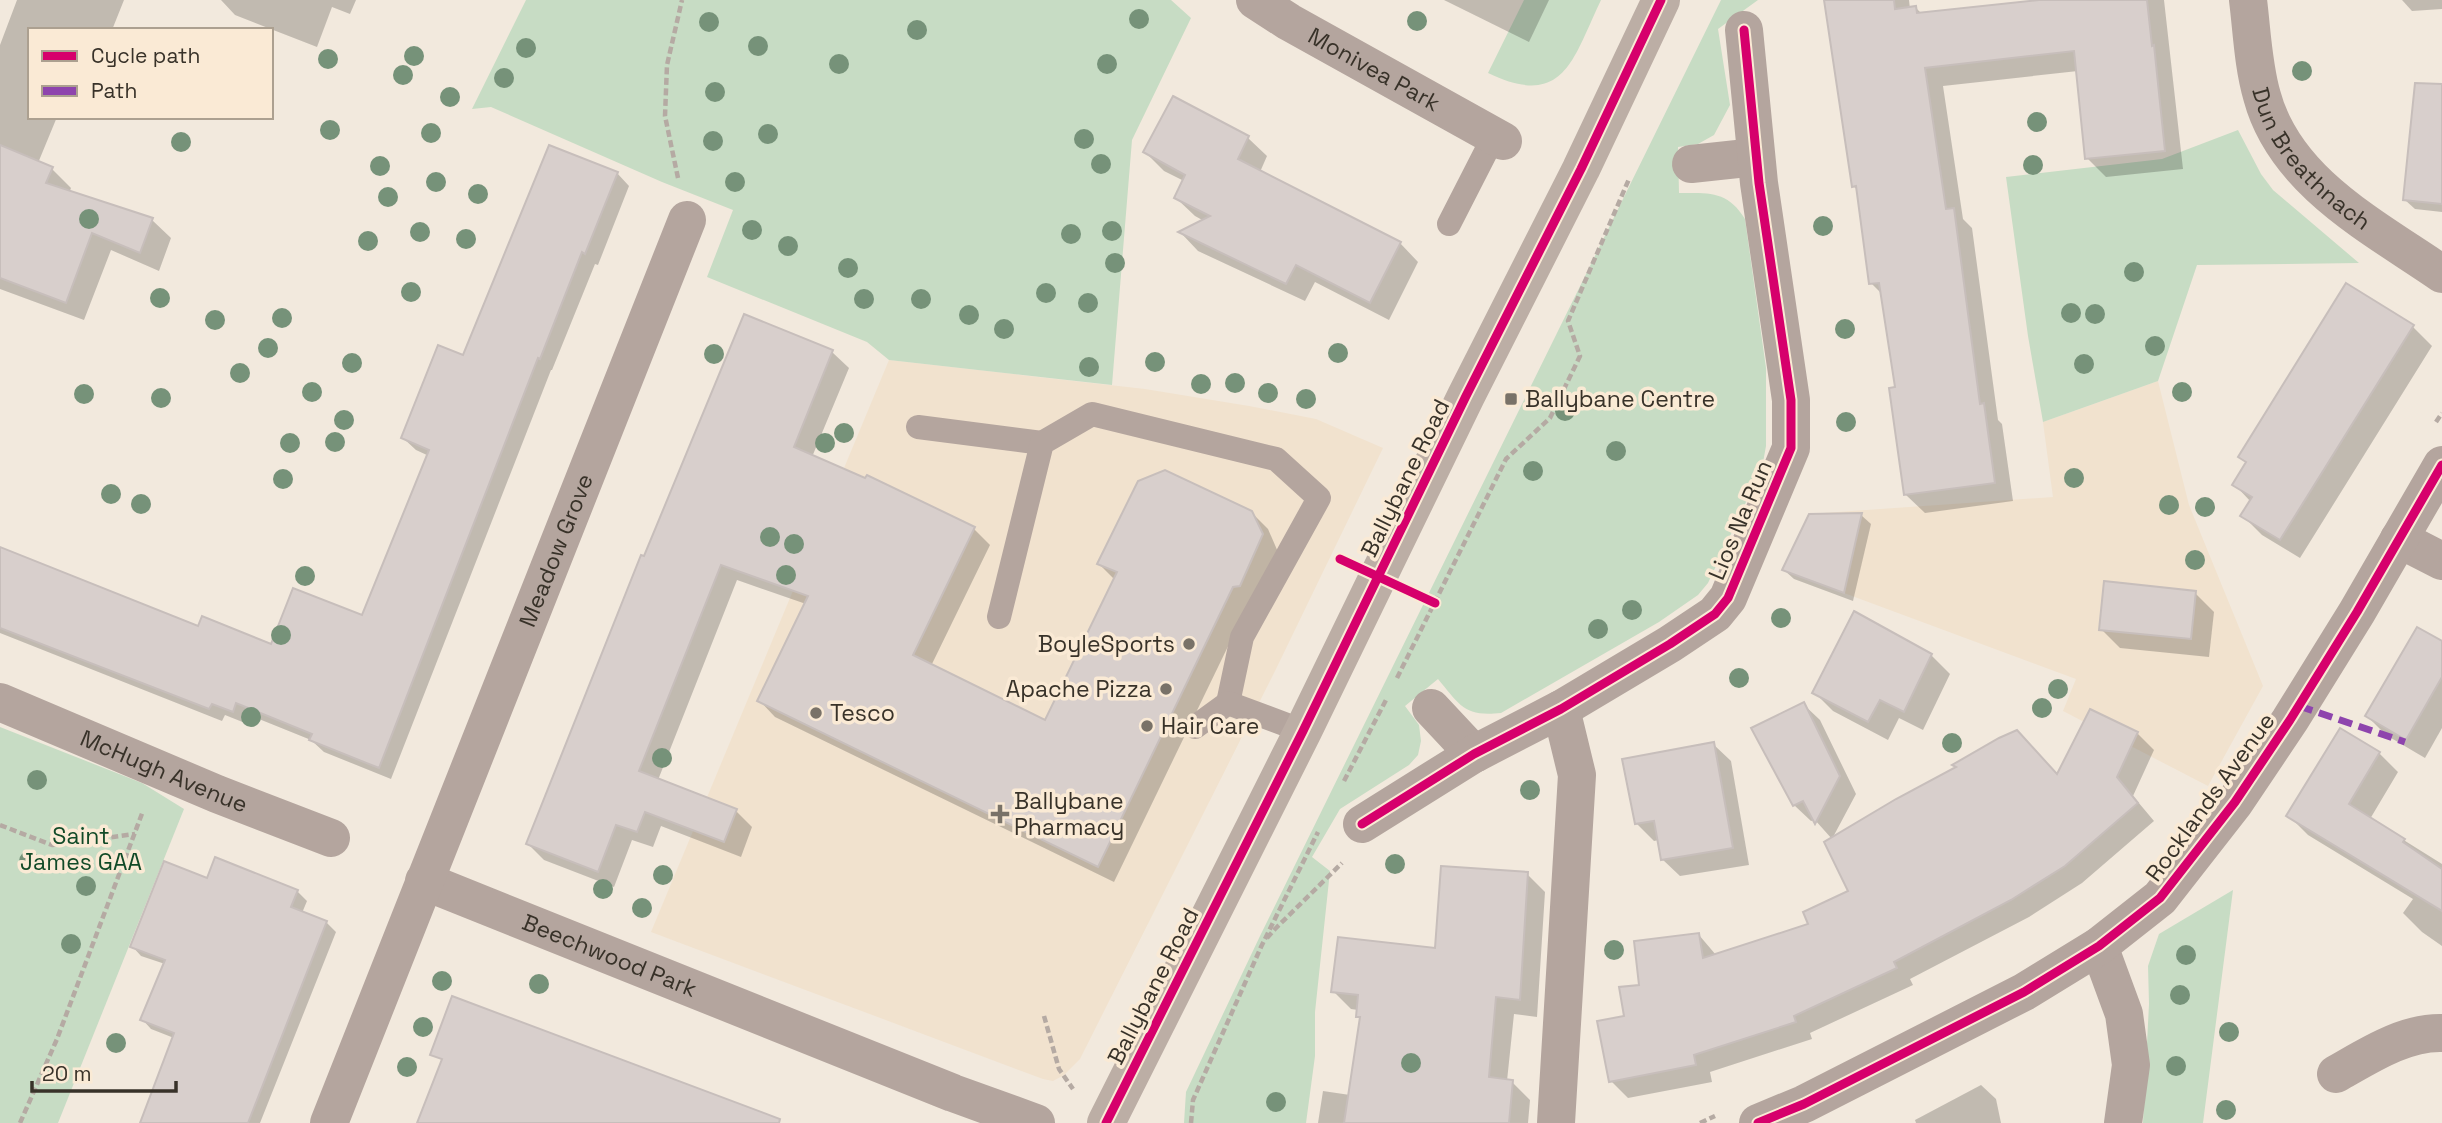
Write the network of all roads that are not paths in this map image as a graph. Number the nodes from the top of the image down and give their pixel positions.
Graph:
1 (1255, 0) edge
2 (1661, 0) edge
3 (2248, 0) edge
4 (1744, 30) dead end
5 (1498, 138) joint
6 (1756, 156) junction
7 (1692, 164) dead end
8 (687, 220) road end
9 (1449, 224) dead end
10 (2442, 274) edge
11 (918, 427) dead end
12 (1042, 443) junction
13 (2442, 465) edge
14 (2399, 539) junction
15 (2442, 561) edge
16 (999, 617) dead end
17 (0, 702) edge
18 (1228, 703) junction
19 (1431, 708) dead end
20 (1561, 709) junction
21 (1195, 727) dead end
22 (1303, 731) junction
23 (1474, 754) junction
24 (1362, 824) road end
25 (331, 838) dead end
26 (424, 881) junction
27 (2099, 946) junction
28 (2442, 1033) edge
29 (2336, 1074) dead end
30 (1093, 1111) edge
31 (329, 1123) edge
32 (1036, 1123) edge
33 (1556, 1123) edge
34 (1758, 1123) edge
35 (2123, 1123) edge

1 - 5 street, Monivea Park
2 - 22 main road, Ballybane Road
3 - 10 street, Dun Breathnach
4 - 6 street, Lios Na Run
5 - 9 lane, Monivea Park
6 - 7 street
6 - 20 street, Lios Na Run
8 - 26 street, Meadow Grove
11 - 12 lane
12 - 16 lane
12 - 18 lane
13 - 14 street, Rocklands Avenue
14 - 15 street
14 - 27 street, Rocklands Avenue
17 - 25 street, McHugh Avenue
18 - 21 lane
18 - 22 lane
19 - 23 street
20 - 23 street, Lios Na Run
20 - 33 street
22 - 30 main road, Ballybane Road
23 - 24 street, Lios Na Run
26 - 31 street
26 - 32 street, Beechwood Park
27 - 34 street, Rocklands Avenue
27 - 35 street
28 - 29 street

